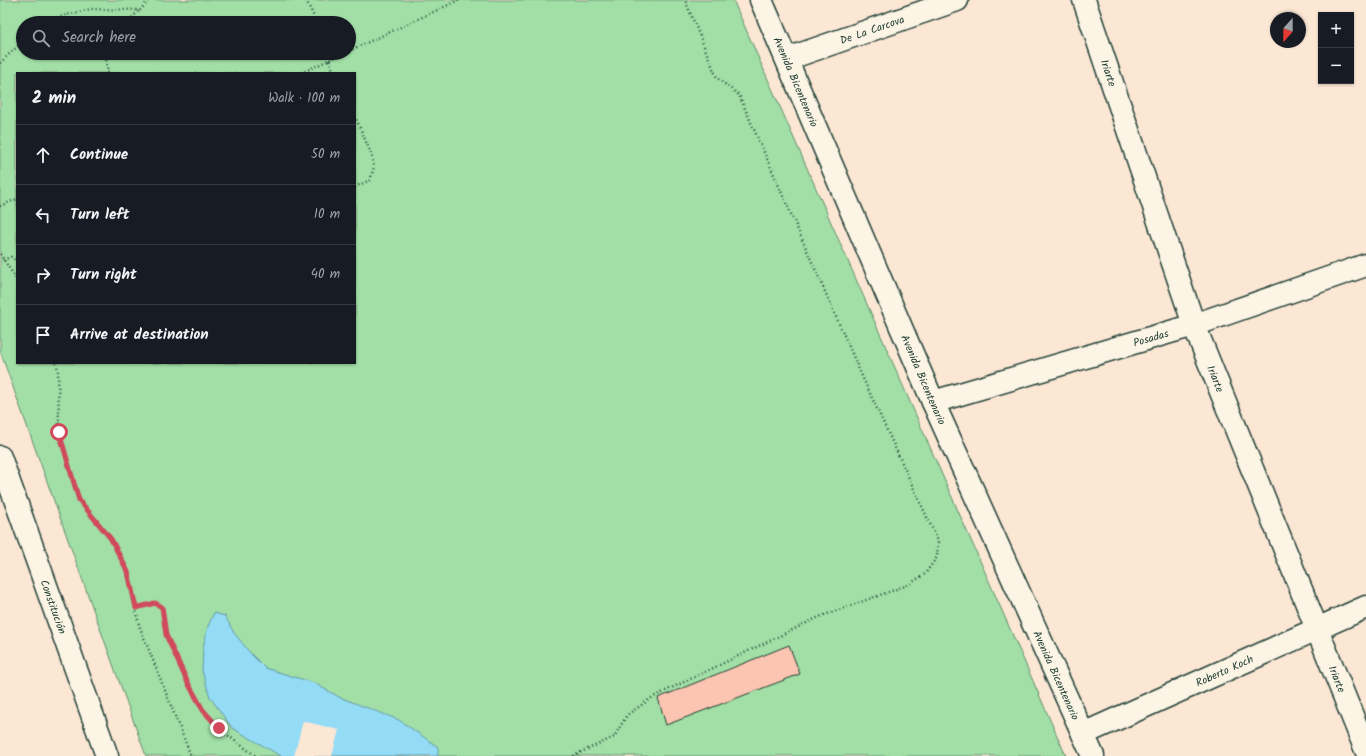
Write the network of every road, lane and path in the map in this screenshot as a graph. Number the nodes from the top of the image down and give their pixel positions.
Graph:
1 (150, 0) edge
2 (306, 0) edge
3 (459, 0) edge
4 (685, 0) edge
5 (761, 0) edge
6 (958, 0) edge
7 (1084, 0) edge
8 (140, 10) junction
9 (65, 16) edge
10 (134, 16) edge
11 (314, 16) edge
12 (16, 48) edge
13 (356, 48) edge
14 (787, 59) junction
15 (106, 60) edge
16 (329, 60) joint
17 (0, 63) edge
18 (108, 72) edge
19 (303, 72) edge
20 (334, 72) edge
21 (356, 118) edge
22 (356, 187) edge
23 (16, 199) edge
24 (0, 206) edge
25 (0, 254) edge
26 (3, 260) junction
27 (16, 260) edge
28 (1366, 265) edge
29 (16, 279) edge
30 (1194, 325) junction
31 (56, 364) edge
32 (933, 402) junction
33 (0, 457) edge
34 (1366, 607) edge
35 (136, 608) junction
36 (1317, 630) junction
37 (1083, 734) junction
38 (1366, 750) edge
39 (107, 756) edge
40 (191, 756) edge
41 (256, 756) edge
42 (573, 756) edge
43 (1093, 756) edge

1 - 8 path
2 - 11 path
3 - 13 path
4 - 42 path
5 - 14 street, Avenida Bicentenario
6 - 14 street, De La Carcova
7 - 30 street, Iriarte
8 - 9 path
8 - 10 path
12 - 17 path
14 - 32 street, Avenida Bicentenario
15 - 18 path
16 - 19 path
16 - 20 path
21 - 22 path
23 - 24 path
25 - 26 path
26 - 27 path
26 - 29 path
28 - 30 street, Posadas
30 - 32 street, Posadas
30 - 36 street, Iriarte
31 - 35 path
32 - 37 street, Avenida Bicentenario
33 - 39 street, Constitución
34 - 36 street, Roberto Koch
35 - 40 path
35 - 41 path
36 - 37 street, Roberto Koch
36 - 38 street, Iriarte
37 - 43 street, Avenida Bicentenario

